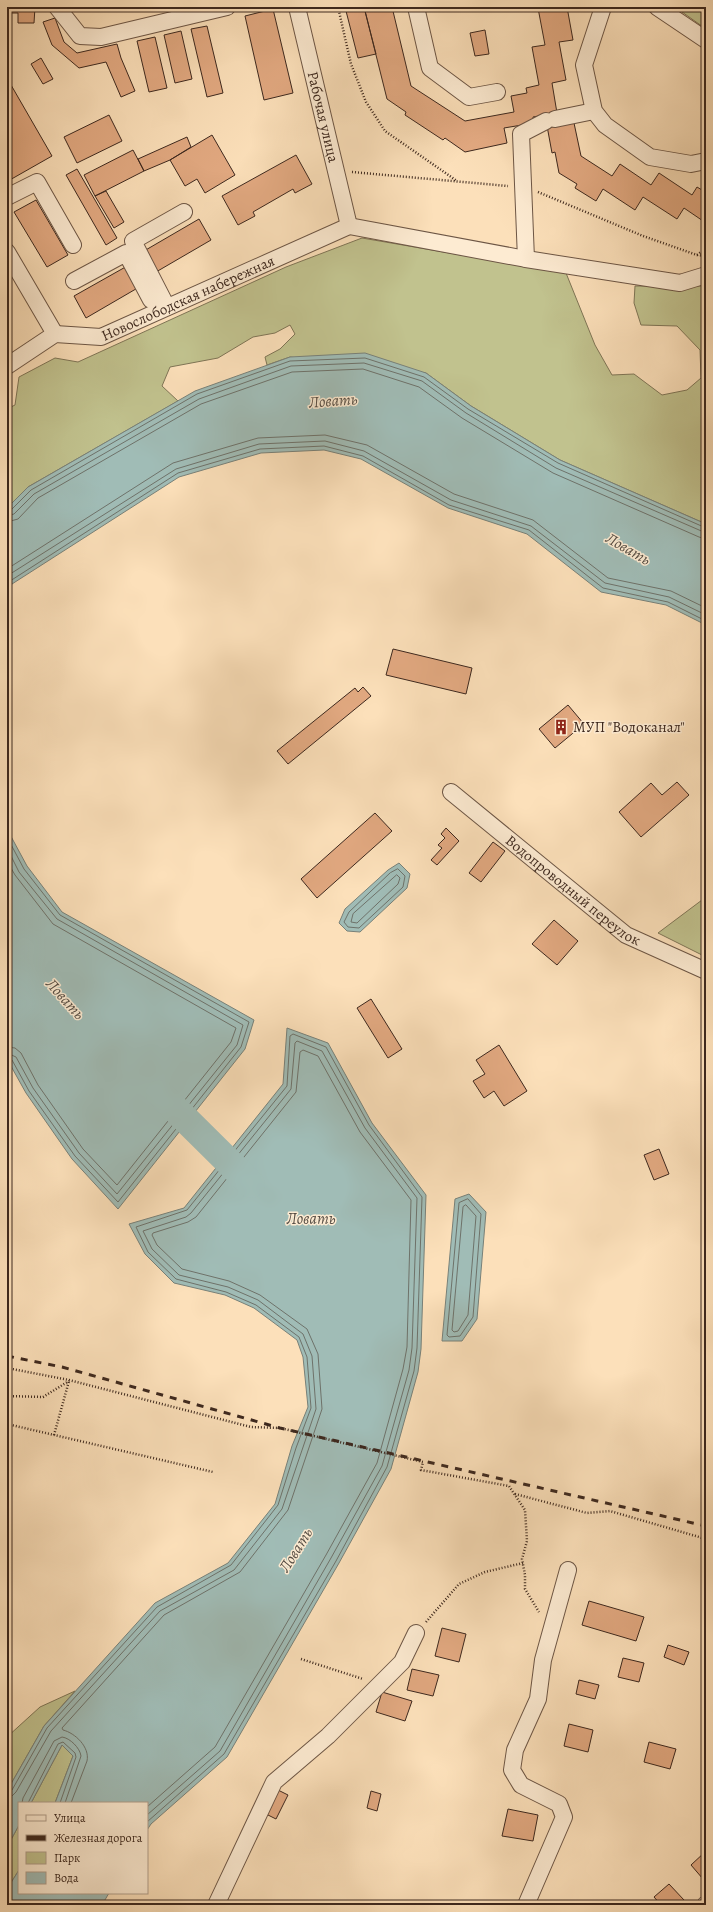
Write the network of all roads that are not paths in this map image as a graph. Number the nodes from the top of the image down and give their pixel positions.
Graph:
1 (57, 7) edge
2 (227, 7) edge
3 (297, 7) edge
4 (416, 7) edge
5 (603, 7) edge
6 (657, 7) edge
7 (706, 40) edge
8 (497, 92) dead end
9 (594, 111) junction
10 (706, 161) edge
11 (7, 197) edge
12 (184, 212) dead end
13 (349, 226) junction
14 (73, 245) dead end
15 (7, 252) edge
16 (526, 258) junction
17 (706, 275) edge
18 (74, 281) dead end
19 (163, 309) junction
20 (55, 334) junction
21 (7, 366) edge
22 (451, 792) dead end
23 (706, 971) edge
24 (568, 1570) dead end
25 (416, 1633) road end
26 (216, 1905) edge
27 (526, 1905) edge

1 - 2 street
3 - 13 street, Рабочая улица
4 - 8 street
5 - 9 street
6 - 7 street
9 - 10 street
9 - 16 street
11 - 14 street
12 - 19 street
13 - 16 street
13 - 19 street, Новослободская набережная
15 - 20 street
16 - 17 street
18 - 19 street
19 - 20 street, Новослободская набережная
20 - 21 street
22 - 23 street, Водопроводный переулок
24 - 27 street
25 - 26 street

